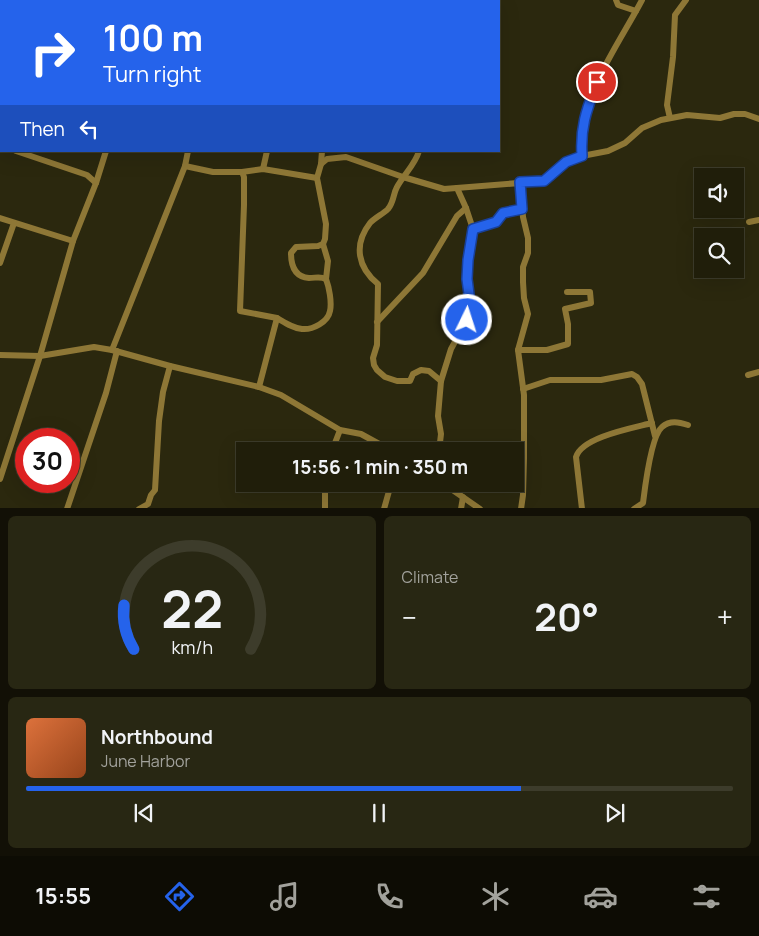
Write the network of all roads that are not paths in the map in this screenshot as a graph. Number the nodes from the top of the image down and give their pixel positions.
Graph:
1 (616, 0) edge
2 (642, 0) edge
3 (686, 0) edge
4 (636, 12) junction
5 (670, 118) junction
6 (759, 119) edge
7 (19, 152) edge
8 (106, 152) edge
9 (188, 152) edge
10 (267, 152) edge
11 (322, 152) edge
12 (419, 152) edge
13 (582, 156) junction
14 (321, 164) junction
15 (185, 166) junction
16 (102, 167) junction
17 (263, 169) junction
18 (242, 172) junction
19 (88, 174) junction
20 (403, 177) junction
21 (317, 178) junction
22 (520, 182) junction
23 (96, 183) junction
24 (457, 188) junction
25 (466, 208) junction
26 (522, 209) junction
27 (0, 218) edge
28 (759, 220) edge
29 (749, 222) dead end
30 (14, 223) junction
31 (473, 229) junction
32 (73, 241) junction
33 (323, 244) junction
34 (0, 263) edge
35 (326, 279) junction
36 (567, 292) dead end
37 (276, 318) junction
38 (377, 322) junction
39 (518, 350) junction
40 (115, 351) junction
41 (0, 354) edge
42 (40, 356) junction
43 (170, 366) junction
44 (759, 372) edge
45 (748, 375) dead end
46 (441, 381) junction
47 (259, 387) junction
48 (523, 389) junction
49 (652, 423) junction
50 (688, 425) dead end
51 (340, 430) junction
52 (655, 436) junction
53 (335, 442) edge
54 (376, 442) edge
55 (440, 442) edge
56 (0, 478) edge
57 (325, 492) edge
58 (389, 492) edge
59 (455, 492) edge
60 (462, 497) junction
61 (67, 508) edge
62 (139, 508) edge
63 (325, 508) edge
64 (384, 508) edge
65 (461, 508) edge
66 (480, 508) edge
67 (521, 508) edge
68 (582, 508) edge
69 (634, 508) edge

1 - 4 street
2 - 4 street
3 - 5 street
4 - 13 street
5 - 6 street
5 - 13 street
7 - 19 street
8 - 16 street
9 - 15 street
10 - 17 street
11 - 14 street
12 - 20 street
13 - 22 street
14 - 20 street
14 - 21 street
15 - 18 street
15 - 40 street
16 - 19 street
16 - 23 street
17 - 18 street
17 - 21 street
18 - 37 street
19 - 23 street
20 - 24 street
20 - 38 street
21 - 33 street
22 - 24 street
22 - 26 street
23 - 32 street
24 - 25 street
25 - 31 street
25 - 38 street
26 - 31 street
26 - 39 street
27 - 30 street
28 - 29 street
30 - 32 street
30 - 34 street
31 - 46 street
32 - 42 street
33 - 35 street
33 - 35 street
35 - 37 street
36 - 39 street
37 - 47 street
38 - 46 street
39 - 48 street
40 - 42 street
40 - 43 street
40 - 61 street
41 - 42 street
42 - 56 street
43 - 47 street
43 - 62 street
44 - 45 street
46 - 55 street
47 - 51 street
48 - 49 street
48 - 67 street
49 - 52 street
49 - 68 street
50 - 52 street
51 - 53 street
51 - 54 street
52 - 69 street
57 - 63 street
58 - 64 street
59 - 60 street
60 - 65 street
60 - 66 street

